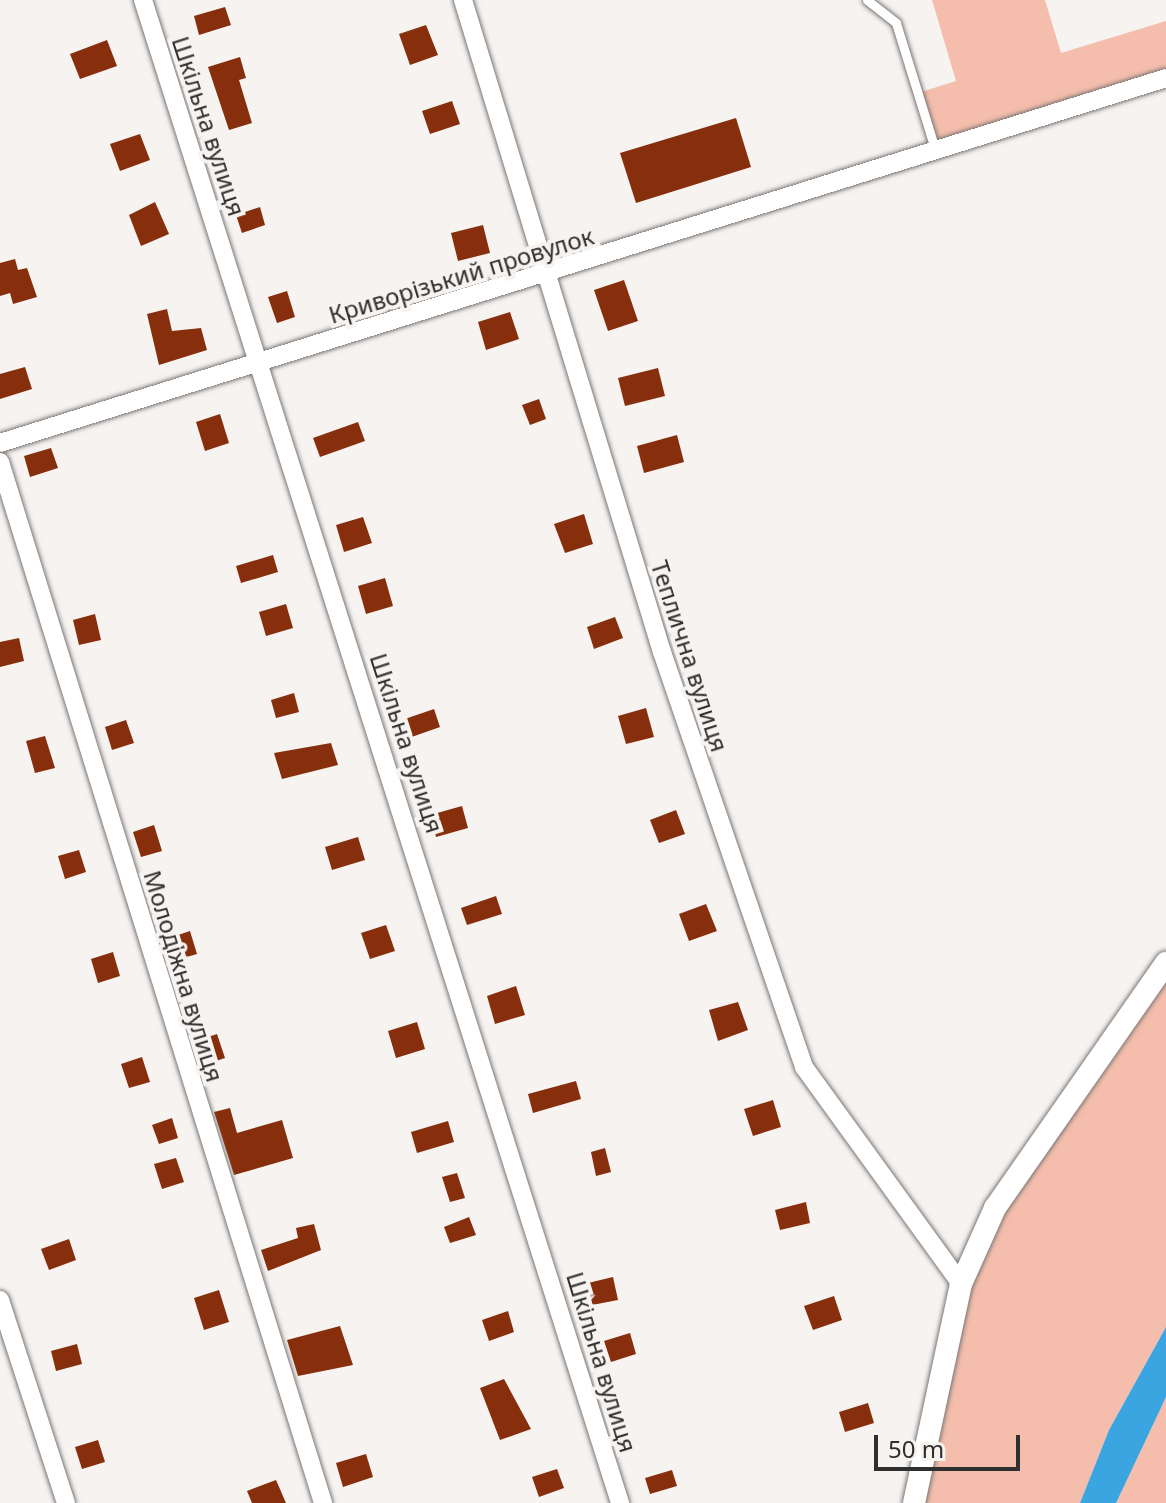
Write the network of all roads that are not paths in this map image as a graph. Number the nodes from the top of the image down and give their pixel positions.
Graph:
1 (143, 0) edge
2 (463, 0) edge
3 (867, 0) edge
4 (1166, 78) edge
5 (936, 152) junction
6 (548, 273) junction
7 (259, 363) junction
8 (0, 443) edge
9 (0, 462) edge
10 (1166, 963) edge
11 (961, 1284) junction
12 (0, 1300) edge
13 (66, 1503) edge
14 (323, 1503) edge
15 (620, 1503) edge
16 (914, 1503) edge

1 - 7 street, Шкільна вулиця
2 - 6 street, Теплична вулиця
3 - 5 lane
4 - 5 street, Криворізький провулок
5 - 6 street, Криворізький провулок
6 - 7 street, Криворізький провулок
6 - 11 street, Теплична вулиця
7 - 8 street, Криворізький провулок
7 - 15 street, Шкільна вулиця
9 - 14 street, Молодіжна вулиця
10 - 11 street
11 - 16 street
12 - 13 street

